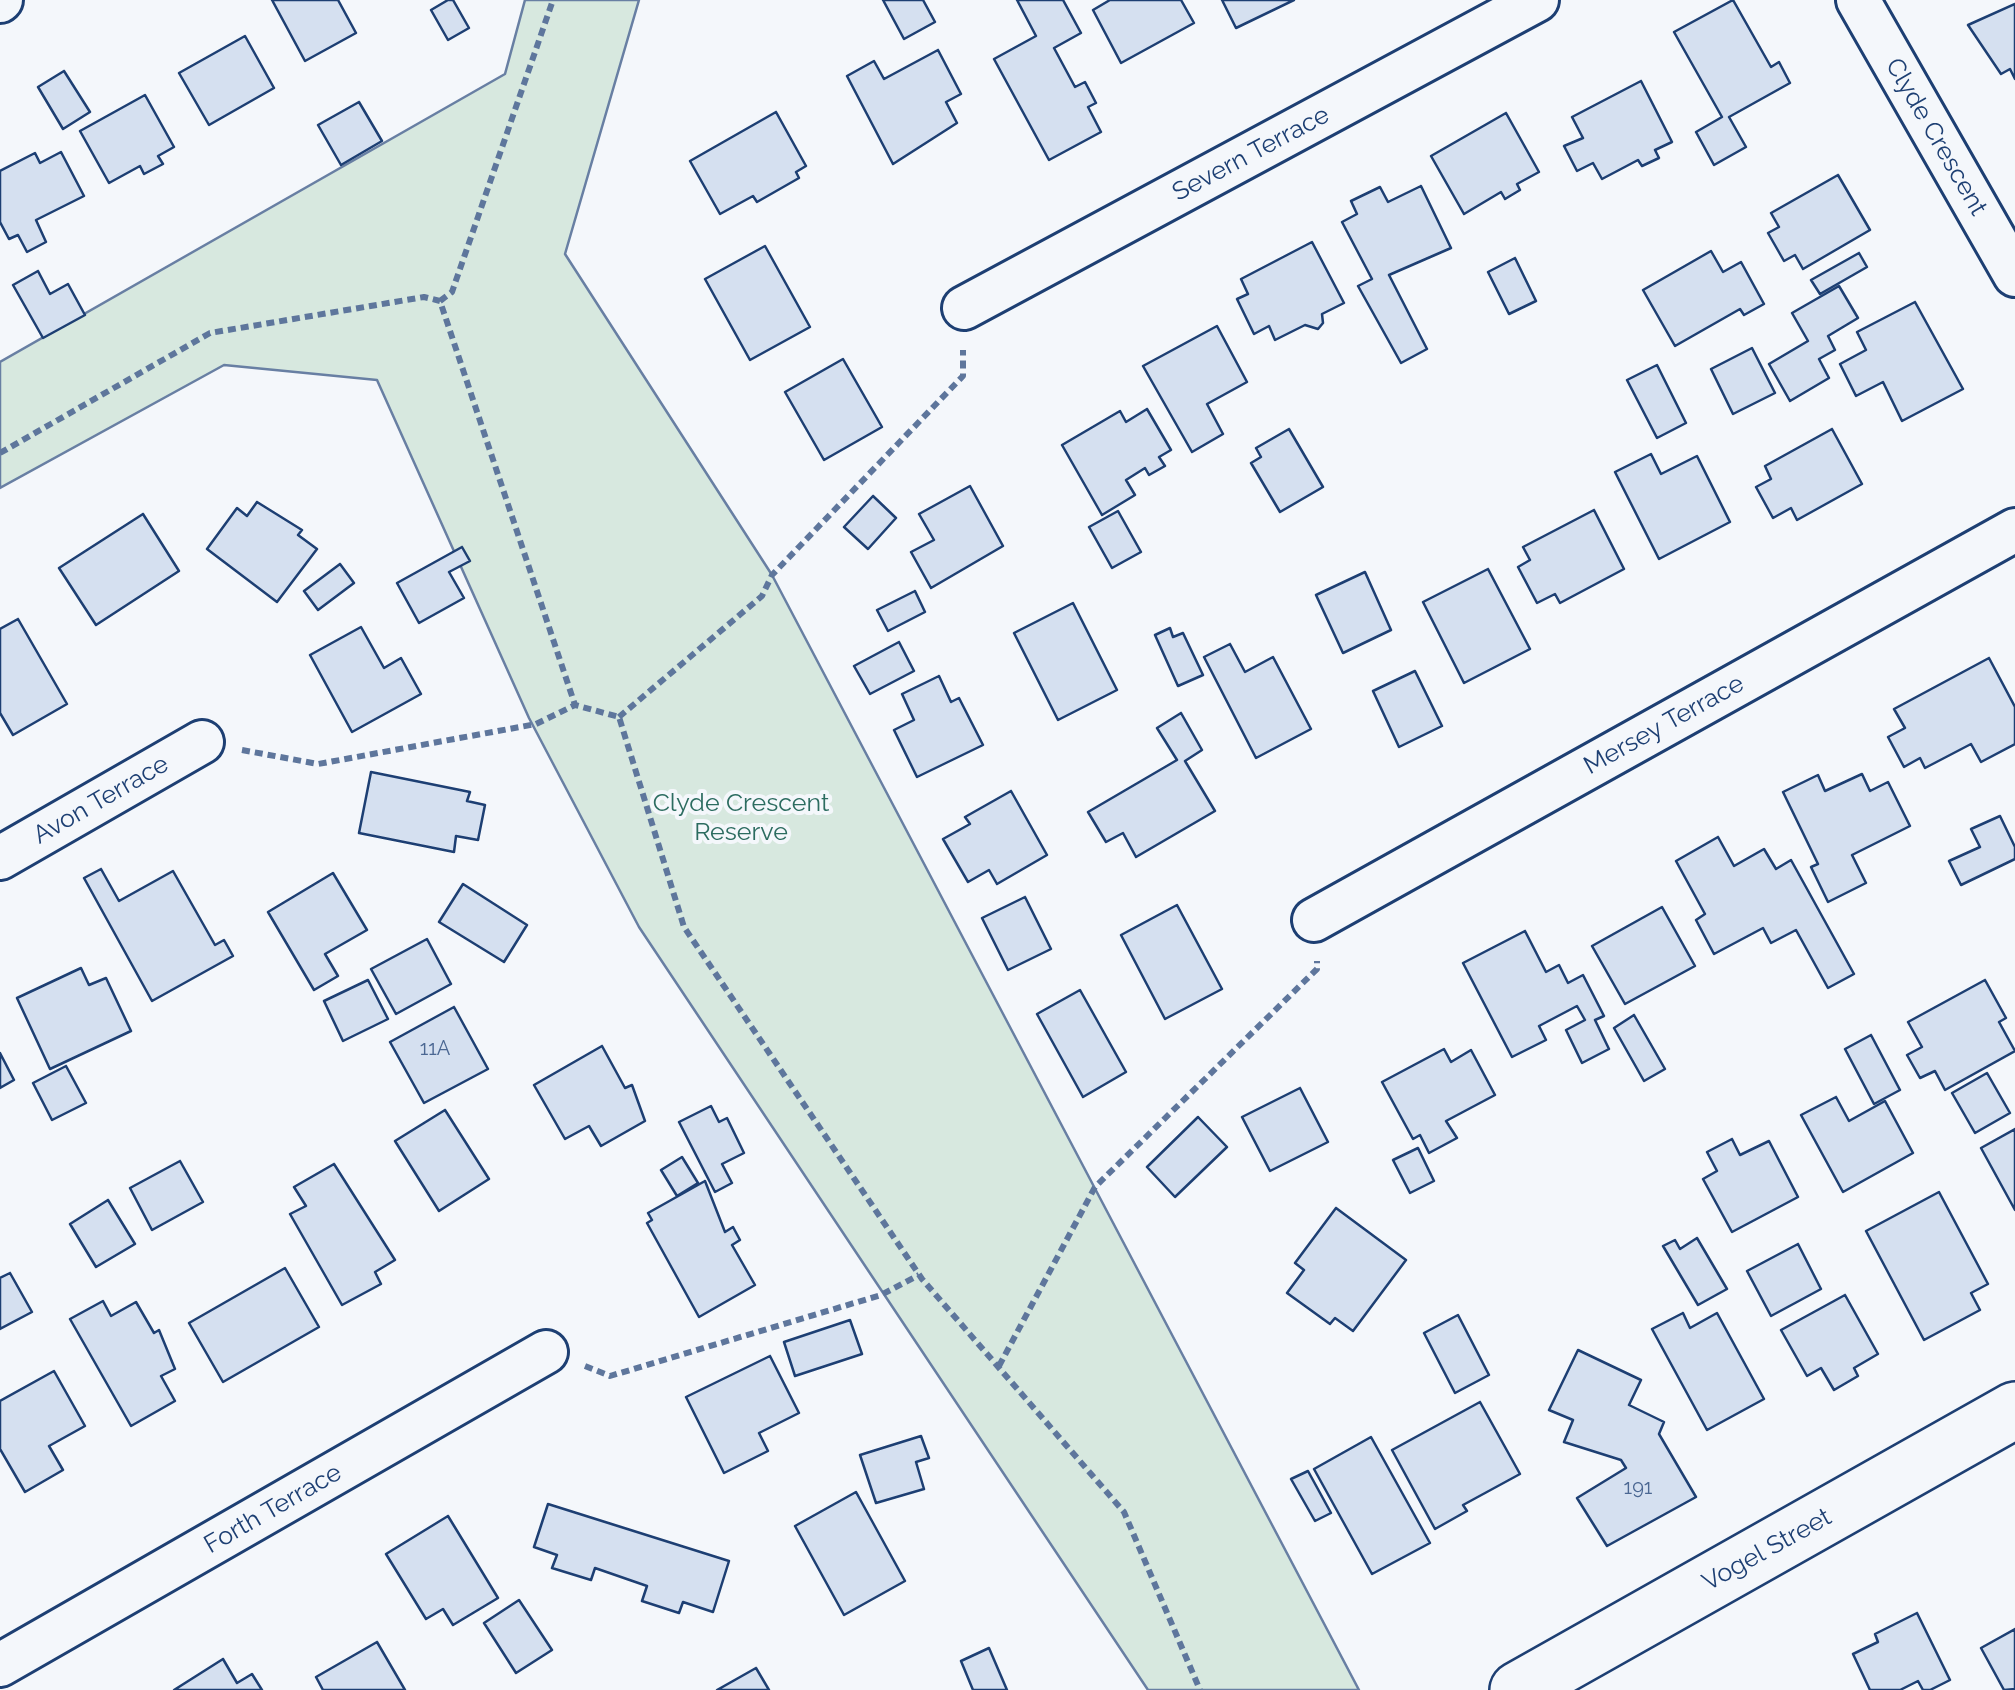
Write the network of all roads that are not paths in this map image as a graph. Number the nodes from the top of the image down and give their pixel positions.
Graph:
1 (1537, 0) edge
2 (1858, 0) edge
3 (2015, 275) edge
4 (964, 308) road end
5 (2015, 530) edge
6 (202, 742) road end
7 (0, 858) edge
8 (1314, 920) road end
9 (546, 1352) road end
10 (2015, 1410) edge
11 (0, 1666) edge
12 (1518, 1690) edge

1 - 4 street, Severn Terrace
2 - 3 street, Clyde Crescent
5 - 8 street, Mersey Terrace
6 - 7 street, Avon Terrace
9 - 11 street, Forth Terrace
10 - 12 main road, Vogel Street

